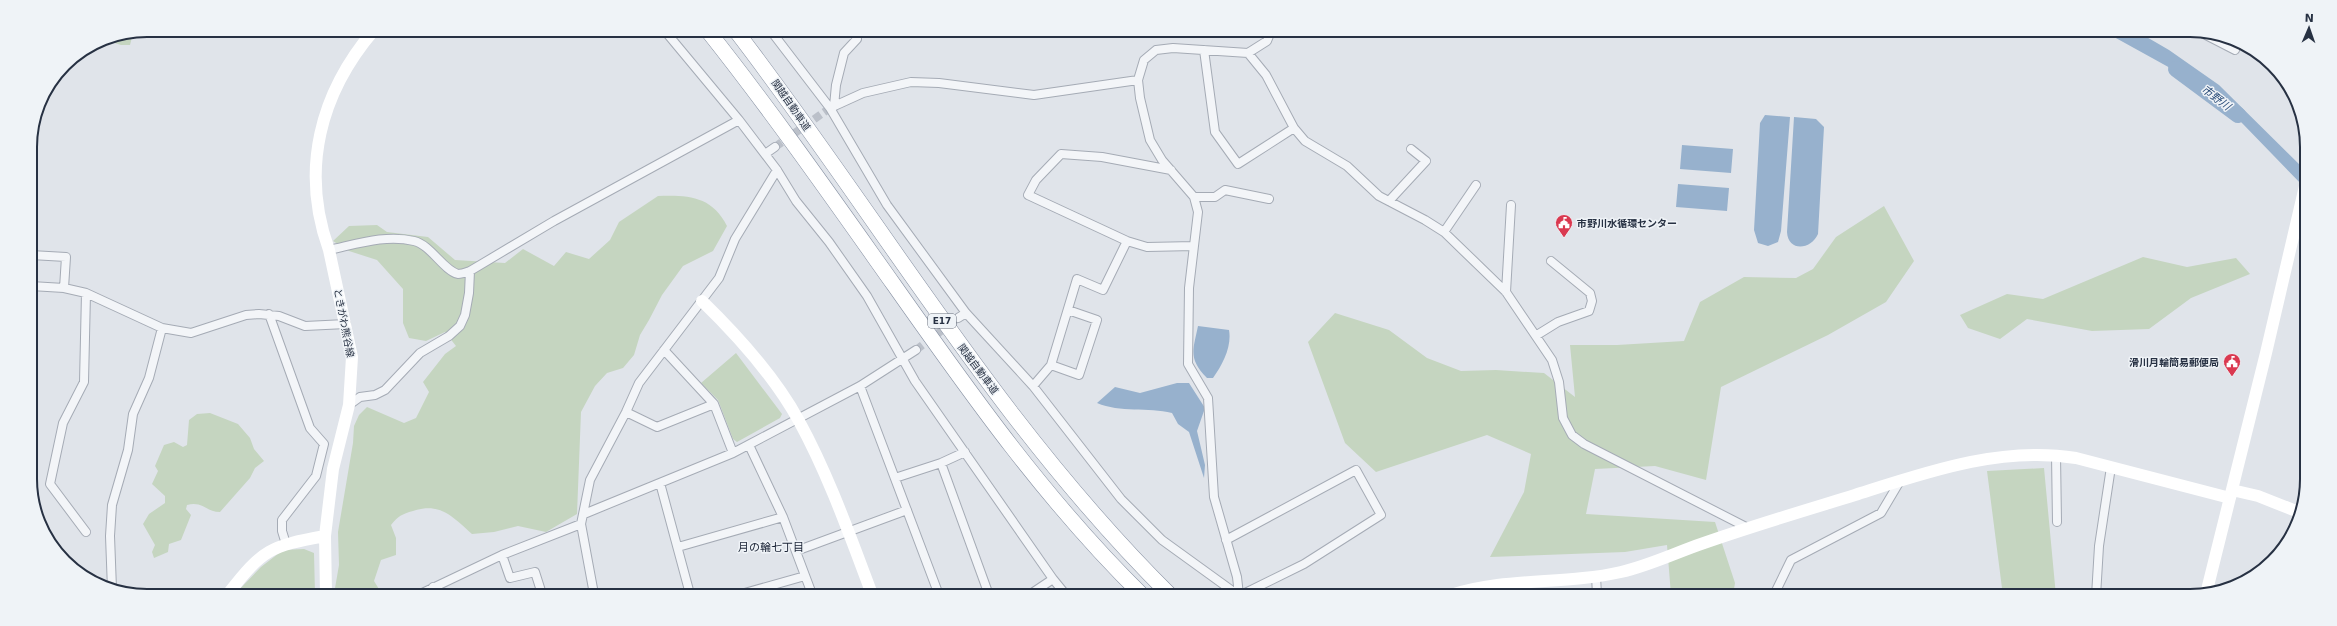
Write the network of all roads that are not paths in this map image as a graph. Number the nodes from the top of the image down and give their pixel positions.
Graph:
1 (368, 37) edge
2 (670, 37) edge
3 (712, 37) edge
4 (741, 37) edge
5 (776, 37) edge
6 (856, 37) edge
7 (1269, 37) edge
8 (2217, 41) edge
9 (2235, 47) edge
10 (1204, 50) junction
11 (1248, 53) junction
12 (1138, 80) junction
13 (832, 107) junction
14 (739, 120) junction
15 (1294, 128) junction
16 (775, 147) tunnel mouth
17 (1411, 149) dead end
18 (765, 154) junction
19 (777, 170) junction
20 (1171, 170) junction
21 (1476, 185) dead end
22 (1194, 197) junction
23 (1269, 199) dead end
24 (1389, 201) junction
25 (2300, 204) edge
26 (1511, 205) dead end
27 (1444, 232) junction
28 (1127, 241) junction
29 (1194, 246) junction
30 (329, 250) junction
31 (37, 255) edge
32 (1551, 261) dead end
33 (470, 271) junction
34 (37, 286) edge
35 (64, 288) junction
36 (1506, 292) junction
37 (86, 293) junction
38 (702, 301) junction
39 (1068, 310) junction
40 (966, 313) junction
41 (269, 314) junction
42 (958, 318) tunnel mouth
43 (346, 324) junction
44 (162, 328) junction
45 (1537, 335) junction
46 (664, 350) junction
47 (916, 350) tunnel mouth
48 (904, 360) junction
49 (1051, 365) junction
50 (860, 386) junction
51 (1033, 386) junction
52 (714, 404) junction
53 (349, 405) junction
54 (626, 412) junction
55 (798, 420) junction
56 (749, 445) junction
57 (965, 452) junction
58 (733, 453) junction
59 (2056, 455) junction
60 (941, 463) junction
61 (2111, 467) junction
62 (895, 478) junction
63 (1900, 481) junction
64 (660, 484) junction
65 (2231, 494) junction
66 (907, 510) junction
67 (2295, 511) edge
68 (584, 514) junction
69 (783, 517) junction
70 (2057, 522) dead end
71 (581, 524) junction
72 (1748, 528) junction
73 (86, 532) dead end
74 (848, 532) junction
75 (325, 536) junction
76 (1226, 540) junction
77 (286, 544) junction
78 (678, 546) junction
79 (796, 551) junction
80 (502, 555) junction
81 (806, 576) junction
82 (1596, 576) junction
83 (1053, 580) junction
84 (112, 583) edge
85 (2208, 587) edge
86 (232, 589) edge
87 (326, 589) edge
88 (437, 589) edge
89 (540, 589) edge
90 (593, 589) edge
91 (689, 589) edge
92 (769, 589) edge
93 (810, 589) edge
94 (870, 589) edge
95 (937, 589) edge
96 (987, 589) edge
97 (1039, 589) edge
98 (1061, 589) edge
99 (1136, 589) edge
100 (1164, 589) edge
101 (1231, 589) edge
102 (1238, 589) edge
103 (1252, 589) edge
104 (1509, 589) edge
105 (1597, 589) edge
106 (1777, 589) edge
107 (2096, 589) edge

1 - 30 street, ときがわ熊谷線
2 - 14 street
3 - 99 highway, 関越自動車道 / E17
4 - 100 highway, 関越自動車道 / E17
5 - 13 street
6 - 13 street
7 - 11 street
8 - 9 street
10 - 11 street
10 - 12 street
10 - 15 street
11 - 15 street
12 - 13 street
12 - 20 street
13 - 40 street
14 - 18 street
14 - 33 street
15 - 24 street
16 - 18 street
17 - 24 street
18 - 19 street
19 - 38 street
19 - 48 street
20 - 22 street
20 - 28 street
21 - 27 street
22 - 23 street
22 - 29 street
24 - 27 street
25 - 65 street
26 - 36 street
27 - 36 street
28 - 29 street
28 - 39 street
29 - 76 street
30 - 33 street
30 - 43 street, ときがわ熊谷線
31 - 35 street
32 - 45 street
33 - 53 street
34 - 35 street
35 - 37 street
36 - 45 street
37 - 44 street
37 - 73 street
38 - 46 street
38 - 55 street
39 - 49 street
39 - 49 street
40 - 42 street
40 - 51 street
41 - 43 street
41 - 44 street
41 - 77 street
43 - 53 street, ときがわ熊谷線
44 - 84 street
45 - 72 street
46 - 52 street
46 - 54 street
47 - 48 street
48 - 50 street
48 - 57 street
49 - 51 street
50 - 55 street
50 - 62 street
51 - 101 street
52 - 54 street
52 - 58 street
53 - 75 street, ときがわ熊谷線
54 - 68 street
55 - 56 street
55 - 74 street
56 - 58 street
56 - 69 street
57 - 60 street
57 - 83 street
58 - 64 street
59 - 61 street
59 - 63 street
59 - 70 street
60 - 62 street
60 - 96 street
61 - 65 street
61 - 107 street
62 - 66 street
63 - 72 street
63 - 106 street
64 - 68 street
64 - 78 street
65 - 67 street
65 - 85 street
66 - 74 street
66 - 95 street
68 - 71 street
69 - 78 street
69 - 79 street
71 - 80 street
71 - 90 street
72 - 82 street
74 - 79 street
74 - 94 street
75 - 77 street
75 - 87 street, ときがわ熊谷線
76 - 102 street
76 - 103 street
77 - 86 street
78 - 91 street
79 - 81 street
80 - 88 street
80 - 89 street
81 - 92 street
81 - 93 street
82 - 104 street
82 - 105 street
83 - 97 street
83 - 98 street

